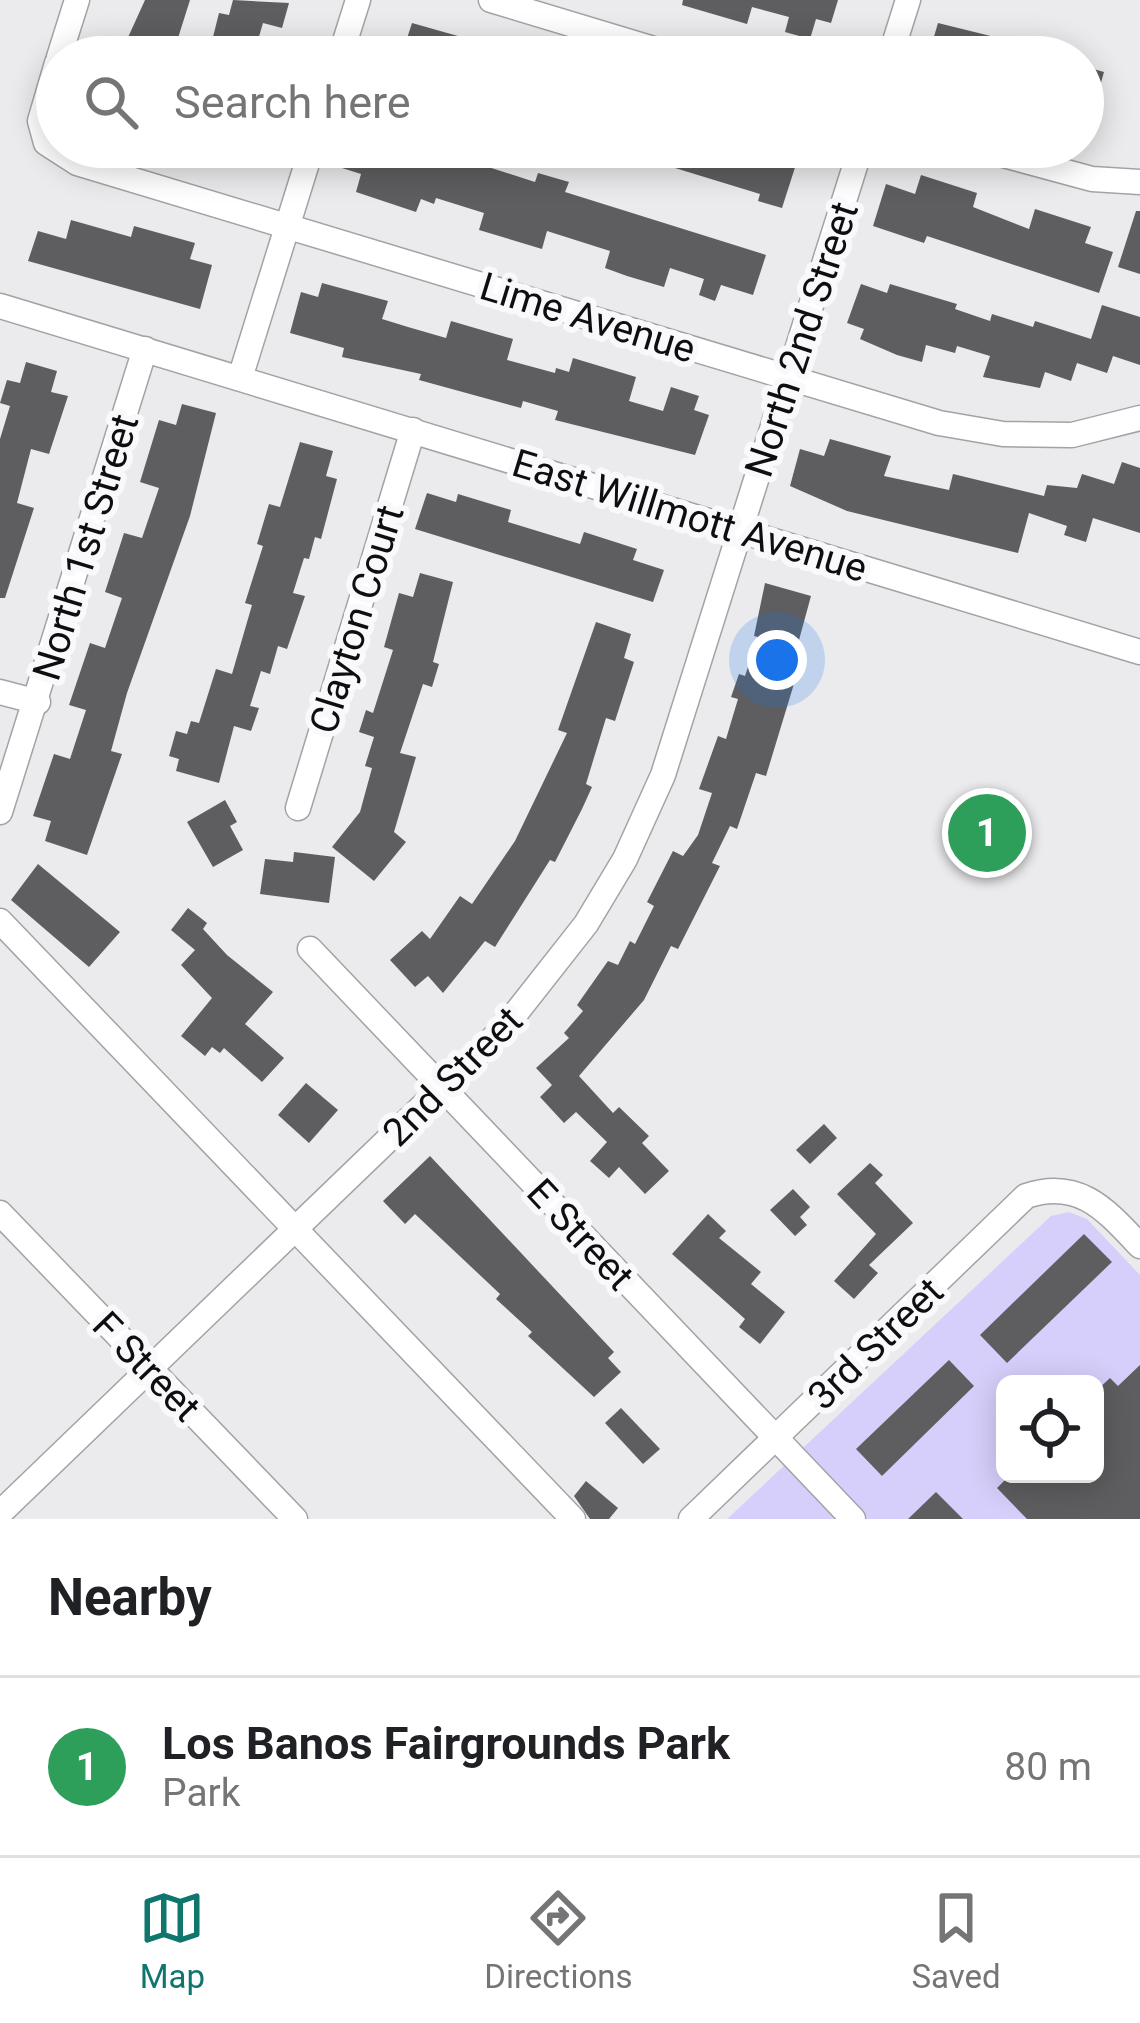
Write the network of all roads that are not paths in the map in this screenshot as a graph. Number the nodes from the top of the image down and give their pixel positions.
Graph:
1 (77, 0) edge
2 (358, 0) edge
3 (491, 0) edge
4 (908, 0) edge
5 (66, 36) edge
6 (347, 36) edge
7 (610, 36) edge
8 (897, 36) edge
9 (93, 168) edge
10 (305, 168) edge
11 (854, 168) edge
12 (1046, 168) edge
13 (1140, 182) edge
14 (287, 226) junction
15 (0, 306) edge
16 (145, 350) junction
17 (240, 378) junction
18 (788, 378) junction
19 (1140, 418) edge
20 (413, 430) junction
21 (740, 530) junction
22 (1140, 652) edge
23 (0, 692) edge
24 (38, 702) junction
25 (298, 808) dead end
26 (0, 812) edge
27 (0, 921) edge
28 (310, 949) dead end
29 (443, 1088) junction
30 (0, 1213) edge
31 (297, 1228) junction
32 (1140, 1246) edge
33 (151, 1369) junction
34 (776, 1440) junction
35 (5, 1510) edge
36 (295, 1519) edge
37 (573, 1519) edge
38 (691, 1519) edge
39 (853, 1519) edge

1 - 5 street
2 - 6 street
3 - 7 street
4 - 8 street
9 - 14 street, Lime Avenue
10 - 14 street
11 - 18 street, North 2nd Street
12 - 13 street
14 - 17 street
14 - 18 street, Lime Avenue
15 - 16 street, East Willmott Avenue
16 - 17 street, East Willmott Avenue
16 - 24 street, North 1st Street
17 - 20 street, East Willmott Avenue
18 - 19 street, Lime Avenue
18 - 21 street, North 2nd Street
20 - 21 street, East Willmott Avenue
20 - 25 street, Clayton Court
21 - 22 street, East Willmott Avenue
21 - 29 street, 2nd Street
23 - 24 street
24 - 26 street, North 1st Street
27 - 31 street
28 - 29 street, E Street
29 - 31 street, 2nd Street
29 - 34 street, E Street
30 - 33 street, F Street
31 - 33 street, 2nd Street
31 - 37 street
32 - 34 street, 3rd Street
33 - 35 street, 2nd Street
33 - 36 street, F Street
34 - 38 street, 3rd Street
34 - 39 street, E Street

